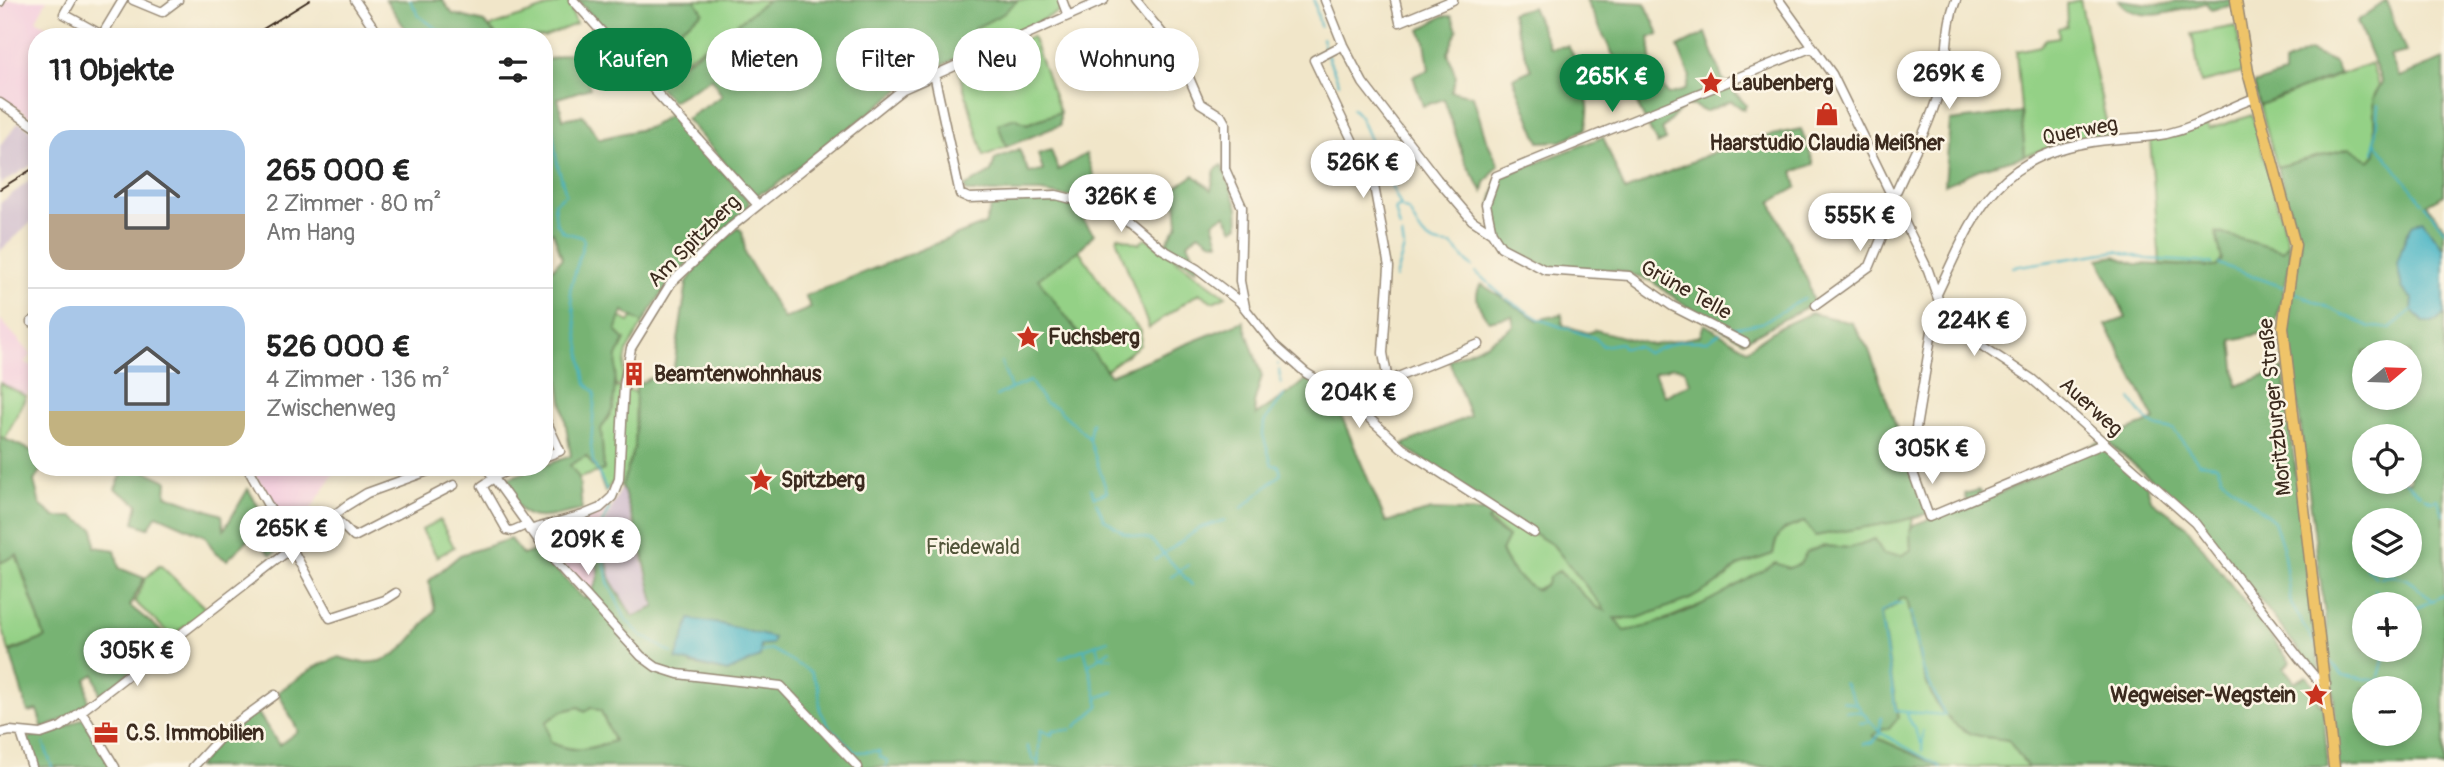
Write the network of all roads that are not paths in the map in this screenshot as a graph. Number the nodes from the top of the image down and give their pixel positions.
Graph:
1 (72, 0) edge
2 (123, 0) edge
3 (133, 0) edge
4 (178, 0) edge
5 (355, 0) edge
6 (573, 0) edge
7 (1062, 0) edge
8 (1104, 0) edge
9 (1135, 0) edge
10 (1325, 0) edge
11 (1395, 0) edge
12 (1453, 0) edge
13 (1779, 0) edge
14 (1956, 0) edge
15 (2236, 0) edge
16 (1068, 16) junction
17 (373, 26) joint
18 (89, 28) edge
19 (106, 28) edge
20 (370, 28) edge
21 (1343, 45) junction
22 (1814, 47) junction
23 (939, 72) edge
24 (903, 91) edge
25 (938, 91) edge
26 (2255, 98) junction
27 (0, 103) edge
28 (28, 122) edge
29 (1891, 196) junction
30 (757, 204) junction
31 (1895, 205) junction
32 (1492, 233) junction
33 (1937, 294) junction
34 (1816, 305) dead end
35 (1246, 309) junction
36 (1939, 309) junction
37 (1745, 343) dead end
38 (1479, 344) dead end
39 (1388, 381) junction
40 (1347, 398) junction
41 (553, 436) edge
42 (2105, 443) junction
43 (553, 454) edge
44 (252, 476) edge
45 (414, 476) edge
46 (493, 477) joint
47 (454, 485) dead end
48 (333, 516) junction
49 (527, 527) junction
50 (1534, 533) dead end
51 (290, 549) junction
52 (397, 593) dead end
53 (2327, 687) junction
54 (275, 695) dead end
55 (82, 712) junction
56 (1, 731) edge
57 (21, 733) junction
58 (32, 767) edge
59 (115, 767) edge
60 (193, 767) edge
61 (858, 767) edge
62 (2334, 767) edge

1 - 18 street
2 - 19 street
3 - 4 street
5 - 17 street
6 - 30 street
7 - 16 street
8 - 16 street
9 - 35 street
10 - 21 street, Grüne Telle
11 - 12 street
13 - 22 street
14 - 29 street
15 - 26 main road, Moritzburger Straße
16 - 23 street
17 - 20 street
21 - 32 street, Grüne Telle
21 - 39 street
22 - 29 street
22 - 32 street
24 - 30 street
25 - 35 street
26 - 33 street, Querweg
26 - 53 main road, Moritzburger Straße
27 - 28 street
29 - 31 street
30 - 49 street, Am Spitzberg
31 - 33 street
31 - 34 street
32 - 37 street, Grüne Telle
33 - 36 street
35 - 40 street
36 - 42 street, Auerweg
36 - 42 street
38 - 39 street
39 - 40 street
40 - 50 street
41 - 43 street
42 - 53 street, Auerweg
44 - 51 street
45 - 48 street
46 - 49 street
46 - 49 street
47 - 48 street
48 - 51 street
49 - 61 street
51 - 52 street
51 - 55 street
53 - 62 main road, Moritzburger Straße
54 - 60 street
55 - 57 street
55 - 59 street
56 - 57 street
57 - 58 street

